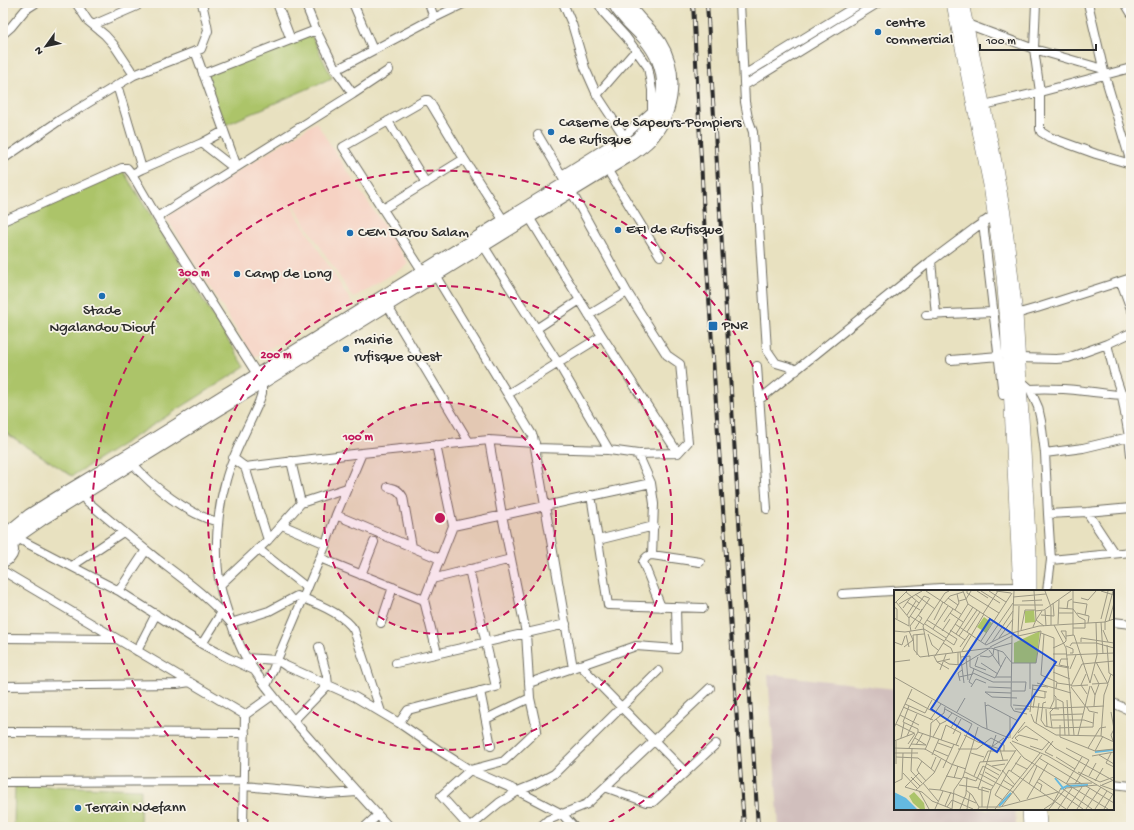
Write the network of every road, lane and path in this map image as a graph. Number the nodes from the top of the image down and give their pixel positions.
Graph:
1 (36, 3) edge
2 (76, 3) edge
3 (202, 3) edge
4 (277, 3) edge
5 (305, 3) edge
6 (352, 3) edge
7 (429, 3) edge
8 (465, 3) edge
9 (564, 3) edge
10 (598, 3) edge
11 (614, 3) edge
12 (627, 3) edge
13 (740, 3) edge
14 (861, 3) edge
15 (878, 3) edge
16 (953, 3) edge
17 (962, 3) edge
18 (1036, 3) edge
19 (1088, 3) edge
20 (1125, 3) edge
21 (137, 6) dead end
22 (1131, 13) edge
23 (434, 18) junction
24 (967, 24) junction
25 (93, 25) junction
26 (4, 30) edge
27 (316, 30) junction
28 (291, 40) junction
29 (1034, 49) junction
30 (373, 50) junction
31 (636, 50) junction
32 (195, 51) junction
33 (1131, 68) edge
34 (336, 70) junction
35 (389, 70) dead end
36 (1104, 72) junction
37 (203, 74) junction
38 (134, 75) junction
39 (744, 75) junction
40 (117, 85) junction
41 (745, 85) junction
42 (1040, 92) junction
43 (353, 94) junction
44 (598, 95) junction
45 (984, 105) junction
46 (655, 109) junction
47 (388, 121) junction
48 (224, 131) junction
49 (538, 135) dead end
50 (624, 136) junction
51 (202, 143) junction
52 (3, 159) edge
53 (464, 160) junction
54 (1131, 164) edge
55 (236, 167) junction
56 (142, 169) junction
57 (607, 169) junction
58 (132, 174) junction
59 (426, 183) junction
60 (566, 183) junction
61 (383, 209) junction
62 (994, 215) junction
63 (157, 217) junction
64 (529, 217) junction
65 (3, 221) edge
66 (504, 221) junction
67 (983, 222) junction
68 (484, 245) junction
69 (660, 256) dead end
70 (931, 261) junction
71 (429, 274) junction
72 (1131, 278) edge
73 (1121, 282) junction
74 (627, 292) junction
75 (580, 300) junction
76 (387, 304) junction
77 (1131, 309) edge
78 (993, 312) junction
79 (1016, 314) junction
80 (589, 315) junction
81 (926, 315) dead end
82 (936, 315) junction
83 (536, 328) junction
84 (1131, 333) edge
85 (602, 336) junction
86 (1107, 344) junction
87 (999, 356) junction
88 (1019, 358) junction
89 (951, 360) dead end
90 (558, 363) junction
91 (757, 366) dead end
92 (796, 371) junction
93 (260, 379) junction
94 (1020, 380) junction
95 (1030, 389) junction
96 (508, 394) junction
97 (1003, 395) dead end
98 (1131, 395) edge
99 (1122, 396) junction
100 (759, 400) junction
101 (1130, 438) junction
102 (489, 440) junction
103 (469, 442) junction
104 (436, 445) junction
105 (535, 446) junction
106 (608, 450) junction
107 (362, 453) junction
108 (678, 453) junction
109 (1045, 453) junction
110 (638, 454) junction
111 (1131, 455) edge
112 (233, 458) junction
113 (291, 461) junction
114 (132, 463) junction
115 (245, 467) junction
116 (651, 483) junction
117 (388, 487) dead end
118 (347, 488) junction
119 (80, 495) junction
120 (590, 495) junction
121 (301, 503) junction
122 (545, 506) junction
123 (1131, 508) edge
124 (767, 509) dead end
125 (1086, 512) junction
126 (1048, 514) junction
127 (336, 515) junction
128 (502, 515) junction
129 (218, 522) junction
130 (282, 525) junction
131 (454, 526) junction
132 (654, 526) junction
133 (123, 532) junction
134 (9, 540) edge
135 (268, 540) junction
136 (598, 540) junction
137 (374, 542) dead end
138 (326, 544) junction
139 (412, 547) junction
140 (258, 549) junction
141 (146, 550) junction
142 (1131, 552) edge
143 (1114, 553) junction
144 (652, 555) junction
145 (320, 558) junction
146 (440, 559) junction
147 (511, 559) junction
148 (1051, 560) junction
149 (700, 562) dead end
150 (4, 564) edge
151 (72, 566) junction
152 (469, 569) junction
153 (361, 575) junction
154 (432, 579) junction
155 (220, 585) junction
156 (393, 587) junction
157 (307, 588) junction
158 (908, 590) edge
159 (1023, 590) edge
160 (1047, 590) edge
161 (119, 591) junction
162 (894, 591) edge
163 (842, 594) dead end
164 (303, 598) junction
165 (424, 600) junction
166 (661, 607) junction
167 (676, 607) junction
168 (703, 608) dead end
169 (222, 612) junction
170 (156, 614) junction
171 (1114, 622) edge
172 (231, 623) junction
173 (381, 623) dead end
174 (566, 624) junction
175 (1131, 624) edge
176 (526, 633) junction
177 (3, 638) edge
178 (117, 639) junction
179 (486, 642) junction
180 (202, 644) junction
181 (319, 647) dead end
182 (138, 651) junction
183 (437, 653) junction
184 (246, 658) junction
185 (276, 660) junction
186 (396, 663) dead end
187 (577, 666) junction
188 (255, 670) junction
189 (658, 671) dead end
190 (190, 682) junction
191 (529, 683) junction
192 (328, 684) junction
193 (3, 686) edge
194 (266, 686) junction
195 (710, 688) dead end
196 (480, 692) junction
197 (273, 696) junction
198 (530, 698) junction
199 (1114, 704) edge
200 (621, 707) junction
201 (381, 712) junction
202 (1131, 712) edge
203 (245, 715) junction
204 (486, 719) junction
205 (294, 720) junction
206 (399, 723) junction
207 (3, 732) edge
208 (245, 733) junction
209 (654, 741) junction
210 (716, 744) dead end
211 (491, 746) dead end
212 (470, 770) junction
213 (685, 772) junction
214 (3, 782) edge
215 (244, 783) junction
216 (1114, 784) edge
217 (1131, 786) edge
218 (605, 787) junction
219 (518, 791) junction
220 (357, 792) junction
221 (1028, 810) edge
222 (1039, 810) edge
223 (562, 814) junction
224 (378, 815) junction
225 (242, 827) edge
226 (365, 827) edge
227 (389, 827) edge
228 (469, 827) edge
229 (540, 827) edge
230 (574, 827) edge
231 (1030, 827) edge
232 (1040, 827) edge

1 - 26 street
2 - 25 street
3 - 32 street
4 - 28 street
5 - 27 street
6 - 30 street
7 - 23 street
8 - 23 street
9 - 44 street
10 - 31 street
11 - 46 main road
12 - 57 main road
13 - 39 street
14 - 39 street
15 - 41 street
16 - 62 highway
17 - 24 highway
18 - 29 street
19 - 36 street
20 - 22 street
21 - 25 street
23 - 30 street
24 - 29 street
24 - 45 highway
25 - 38 street
27 - 28 street
27 - 34 street
28 - 37 street
29 - 36 street
29 - 42 street
30 - 34 street
31 - 44 street
31 - 46 street
32 - 37 street
32 - 38 street
33 - 36 street
34 - 43 street
35 - 43 street
36 - 42 street
36 - 54 street
37 - 48 street
38 - 40 street
39 - 41 street
40 - 52 street
40 - 56 street
41 - 92 street
42 - 45 street
42 - 54 street
43 - 55 street
44 - 50 street
45 - 79 highway
46 - 50 street
46 - 60 main road
47 - 53 street
47 - 59 street
47 - 61 street
48 - 51 street
48 - 55 street
49 - 60 street
50 - 60 street
51 - 55 street
51 - 56 street
53 - 59 street
53 - 66 street
55 - 63 street
56 - 58 street
57 - 60 main road
57 - 69 street
58 - 63 street
58 - 65 street
59 - 61 street
60 - 64 main road
60 - 66 main road
60 - 74 street
61 - 71 street
62 - 67 street
62 - 159 highway
63 - 93 street
64 - 68 main road
64 - 75 street
66 - 71 main road
67 - 70 street
67 - 78 street
68 - 71 main road
68 - 83 street
70 - 82 street
70 - 92 street
71 - 76 main road
71 - 93 main road
71 - 96 street
72 - 73 street
73 - 77 street
73 - 79 street
74 - 80 street
74 - 108 street
75 - 80 street
75 - 83 street
76 - 93 main road
76 - 103 street
78 - 82 street
78 - 87 street
79 - 88 highway
80 - 85 street
81 - 82 street
83 - 90 street
84 - 86 street
85 - 90 street
85 - 108 street
86 - 88 street
86 - 99 street
87 - 89 street
87 - 97 street
88 - 94 highway
90 - 96 street
90 - 106 street
91 - 100 street
92 - 100 street
93 - 112 street
93 - 114 main road
93 - 134 main road
94 - 95 street
94 - 159 highway
95 - 99 street
95 - 109 street
96 - 105 street
98 - 99 street
99 - 101 street
100 - 124 street
101 - 109 street
101 - 111 street
102 - 103 street
102 - 105 street
102 - 128 street
103 - 104 street
104 - 107 street
104 - 131 street
105 - 106 street
105 - 122 street
106 - 110 street
107 - 113 street
107 - 118 street
108 - 110 street
109 - 126 street
110 - 116 street
112 - 115 street
112 - 129 street
113 - 115 street
113 - 121 street
114 - 119 main road
114 - 129 street
115 - 135 street
116 - 120 street
116 - 132 street
117 - 139 street
118 - 121 street
118 - 127 street
119 - 133 street
119 - 134 main road
120 - 122 street
120 - 136 street
121 - 130 street
122 - 128 street
122 - 174 street
123 - 125 street
125 - 126 street
125 - 143 street
126 - 148 street
127 - 138 street
127 - 139 street
128 - 131 street
128 - 147 street
129 - 155 street
130 - 135 street
130 - 138 street
131 - 146 street
132 - 136 street
132 - 144 street
133 - 141 street
133 - 151 street
134 - 150 main road
134 - 151 street
135 - 140 street
136 - 166 street
137 - 153 street
138 - 145 street
139 - 146 street
140 - 155 street
140 - 157 street
141 - 161 street
141 - 169 street
142 - 143 street
143 - 148 street
144 - 149 street
144 - 166 street
145 - 153 street
145 - 157 street
146 - 154 street
147 - 152 street
147 - 176 street
148 - 160 street
150 - 178 street
151 - 161 street
152 - 154 street
152 - 179 street
153 - 156 street
154 - 165 street
155 - 172 street
156 - 165 street
156 - 173 street
157 - 164 street
158 - 159 street
161 - 170 street
162 - 163 street
164 - 172 street
164 - 185 street
164 - 201 street
165 - 183 street
166 - 167 street
167 - 168 street
167 - 187 street
169 - 172 street
169 - 180 street
170 - 180 street
170 - 182 street
171 - 175 street
172 - 184 street
174 - 176 street
174 - 187 street
176 - 179 street
176 - 191 street
177 - 178 street
178 - 182 street
179 - 183 street
179 - 196 street
180 - 188 street
181 - 192 street
182 - 190 street
183 - 186 street
184 - 185 street
184 - 188 street
185 - 192 street
185 - 194 street
187 - 191 street
187 - 200 street
188 - 194 street
189 - 200 street
190 - 193 street
190 - 203 street
191 - 198 street
192 - 201 street
192 - 205 street
194 - 197 street
195 - 209 street
196 - 204 street
196 - 206 street
197 - 203 street
197 - 205 street
198 - 204 street
198 - 212 street
199 - 202 street
200 - 209 street
200 - 219 street
201 - 206 street
203 - 208 street
204 - 211 street
205 - 220 street
206 - 212 street
207 - 208 street
208 - 215 street
209 - 213 street
209 - 218 street
210 - 213 street
212 - 219 street
212 - 228 street
213 - 218 street
214 - 215 street
215 - 220 street
215 - 225 street
216 - 217 street
218 - 223 street
219 - 223 street
219 - 228 street
220 - 224 street
221 - 231 highway
222 - 232 highway
223 - 229 street
223 - 230 street
224 - 226 street
224 - 227 street

